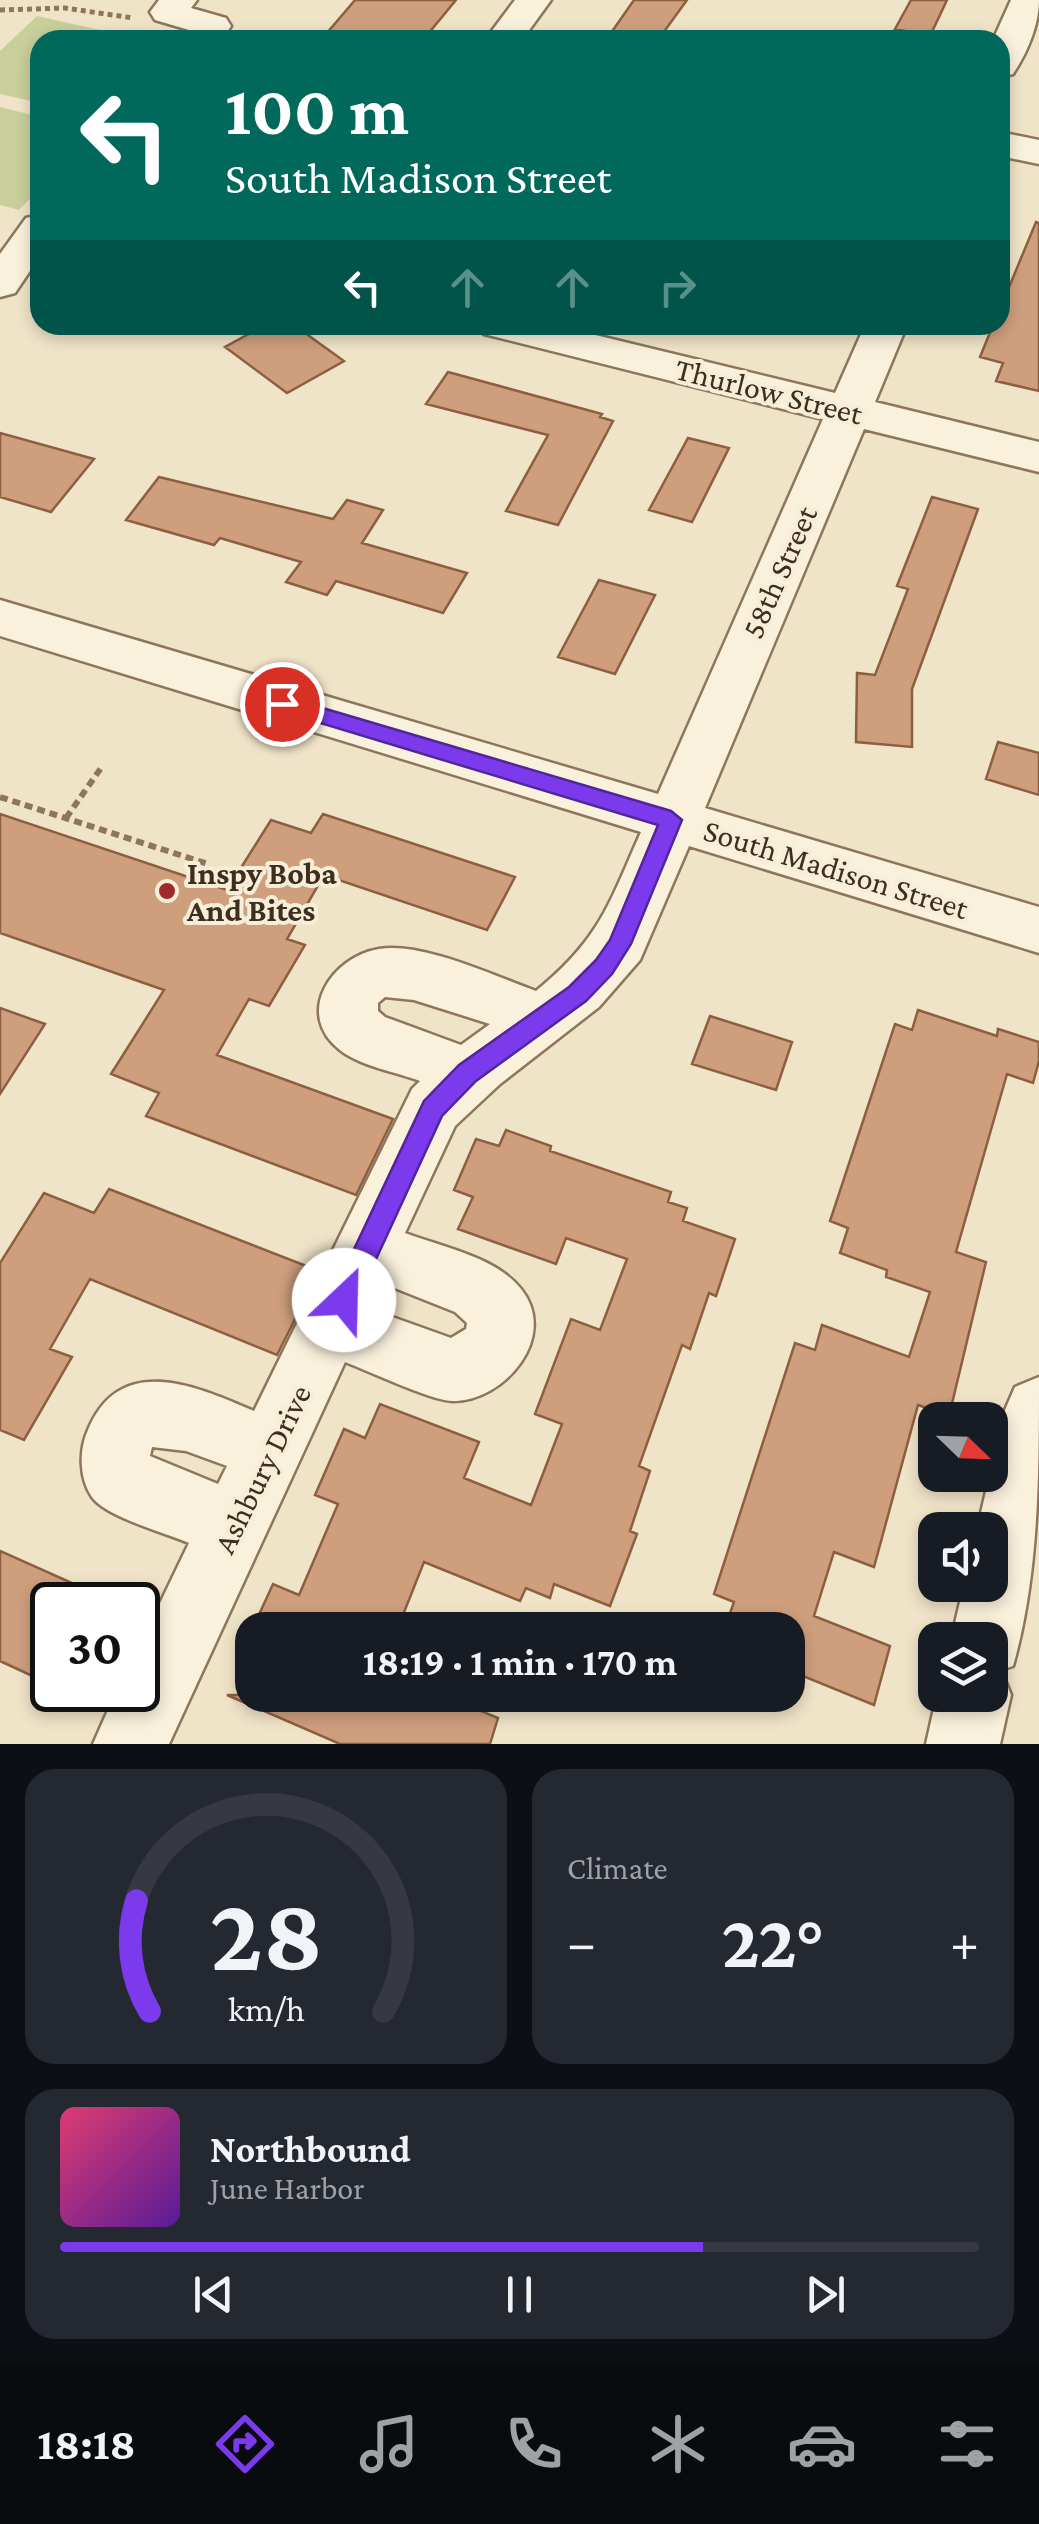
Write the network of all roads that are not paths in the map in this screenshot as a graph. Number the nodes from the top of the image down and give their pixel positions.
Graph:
1 (245, 0) edge
2 (534, 0) edge
3 (1029, 0) edge
4 (174, 6) edge
5 (203, 30) edge
6 (210, 30) edge
7 (512, 30) edge
8 (1010, 43) edge
9 (1010, 146) edge
10 (1039, 152) edge
11 (30, 241) edge
12 (0, 284) edge
13 (540, 335) edge
14 (882, 335) edge
15 (849, 411) junction
16 (1039, 457) edge
17 (0, 618) edge
18 (671, 820) junction
19 (1039, 930) edge
20 (544, 1018) junction
21 (467, 1073) junction
22 (368, 1247) junction
23 (331, 1326) junction
24 (1039, 1410) edge
25 (270, 1450) junction
26 (234, 1526) junction
27 (991, 1622) edge
28 (970, 1712) edge
29 (130, 1744) edge
30 (963, 1744) edge

1 - 6 street
2 - 7 street
3 - 8 street
4 - 5 street
9 - 10 street
11 - 12 street
13 - 15 street, Thurlow Street
14 - 15 street, 58th Street
15 - 16 street, Thurlow Street
15 - 18 street, 58th Street
17 - 18 street, South Madison Street
18 - 19 street, South Madison Street
18 - 20 street, Ashbury Drive
20 - 21 street, Ashbury Drive
20 - 21 street
21 - 22 street, Ashbury Drive
22 - 23 street, Ashbury Drive
22 - 23 street
23 - 25 street, Ashbury Drive
24 - 27 street
25 - 26 street, Ashbury Drive
25 - 26 street
26 - 29 street, Ashbury Drive
28 - 30 street

